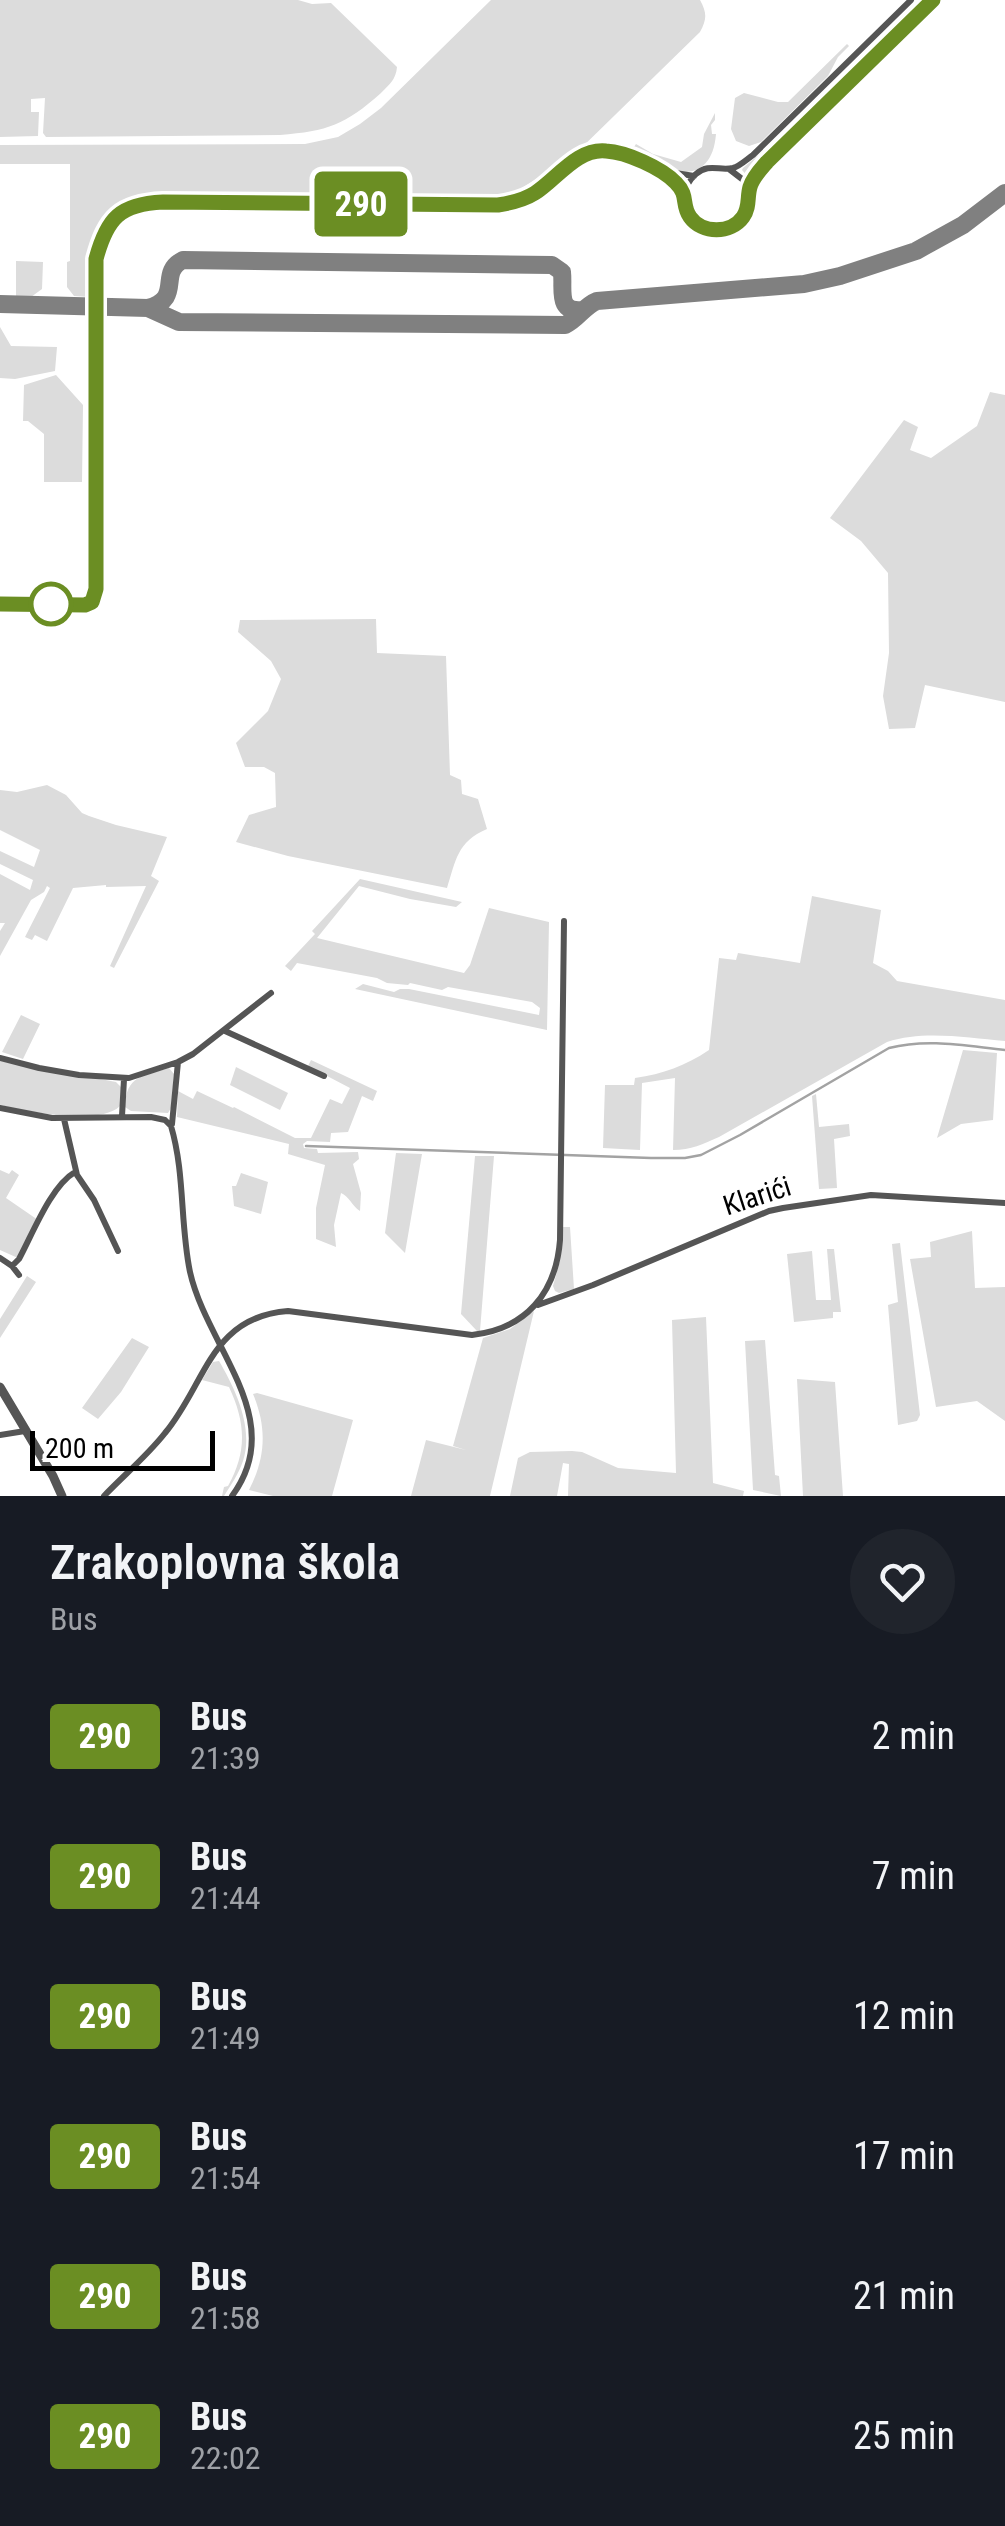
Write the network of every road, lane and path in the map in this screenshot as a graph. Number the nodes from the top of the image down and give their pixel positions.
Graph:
1 (912, 0) edge
2 (933, 0) edge
3 (728, 168) junction
4 (663, 171) junction
5 (694, 176) junction
6 (748, 190) junction
7 (685, 194) junction
8 (0, 604) edge
9 (564, 921) dead end
10 (270, 993) dead end
11 (224, 1030) junction
12 (0, 1058) edge
13 (178, 1062) junction
14 (324, 1076) dead end
15 (124, 1078) junction
16 (0, 1108) edge
17 (122, 1116) junction
18 (64, 1119) junction
19 (172, 1126) junction
20 (76, 1172) junction
21 (1005, 1203) edge
22 (118, 1250) dead end
23 (0, 1258) edge
24 (12, 1266) junction
25 (19, 1276) dead end
26 (536, 1305) junction
27 (219, 1344) junction
28 (0, 1387) edge
29 (26, 1430) junction
30 (0, 1435) edge
31 (62, 1496) edge
32 (104, 1496) edge
33 (232, 1496) edge

1 - 3 street
2 - 6 street
3 - 5 street
3 - 6 street
4 - 5 street
4 - 7 street
4 - 8 street
5 - 7 street
6 - 7 street
9 - 26 street
10 - 11 street
11 - 13 street
11 - 14 street
12 - 15 street
13 - 15 street
13 - 19 street
15 - 17 street
16 - 18 street
17 - 18 street
17 - 19 street
18 - 20 street
19 - 27 street
20 - 22 street
20 - 24 street
21 - 26 street, Klarići
23 - 24 street
24 - 25 street
26 - 27 street, Klarići
27 - 32 street
27 - 33 street
28 - 29 street
29 - 30 street
29 - 31 street

